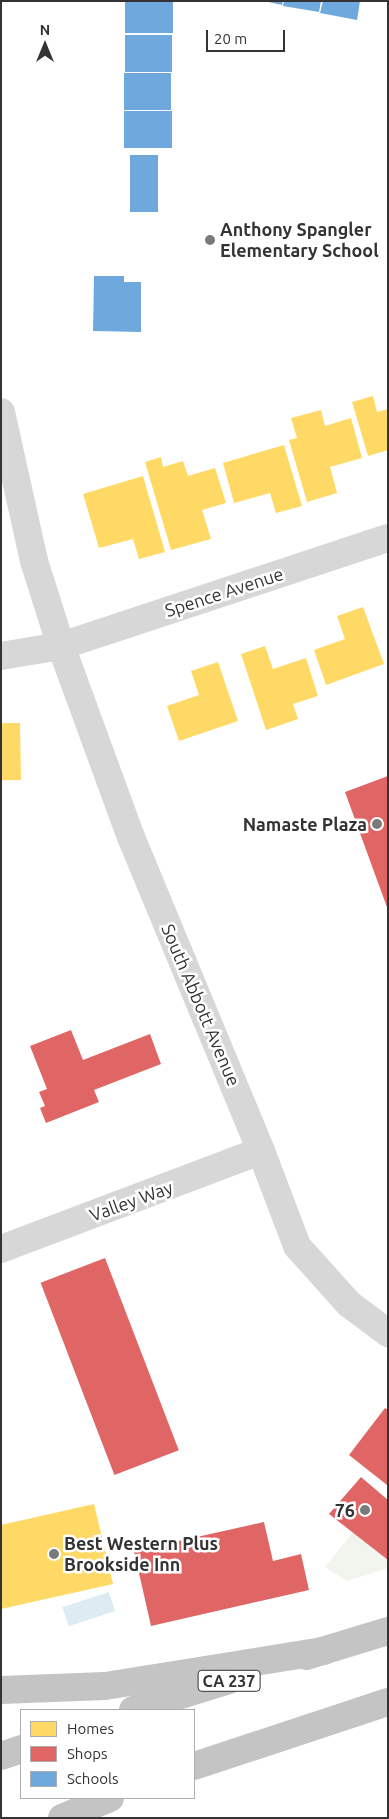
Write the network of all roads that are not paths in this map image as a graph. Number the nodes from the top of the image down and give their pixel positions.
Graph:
1 (1, 412) edge
2 (388, 538) edge
3 (61, 646) junction
4 (1, 656) edge
5 (261, 1151) junction
6 (1, 1249) edge
7 (388, 1334) edge
8 (388, 1632) edge
9 (324, 1651) junction
10 (1, 1690) edge
11 (388, 1702) edge
12 (136, 1709) edge
13 (20, 1749) edge
14 (1, 1756) edge
15 (195, 1766) edge
16 (108, 1799) edge
17 (62, 1818) edge

1 - 3 street, South Abbott Avenue
2 - 3 street, Spence Avenue
3 - 4 street, Spence Avenue
3 - 5 street, South Abbott Avenue
5 - 6 street, Valley Way
5 - 7 street, South Abbott Avenue
8 - 9 highway, CA 237
9 - 10 highway
9 - 12 highway, CA 237
11 - 15 highway
13 - 14 highway
16 - 17 highway

